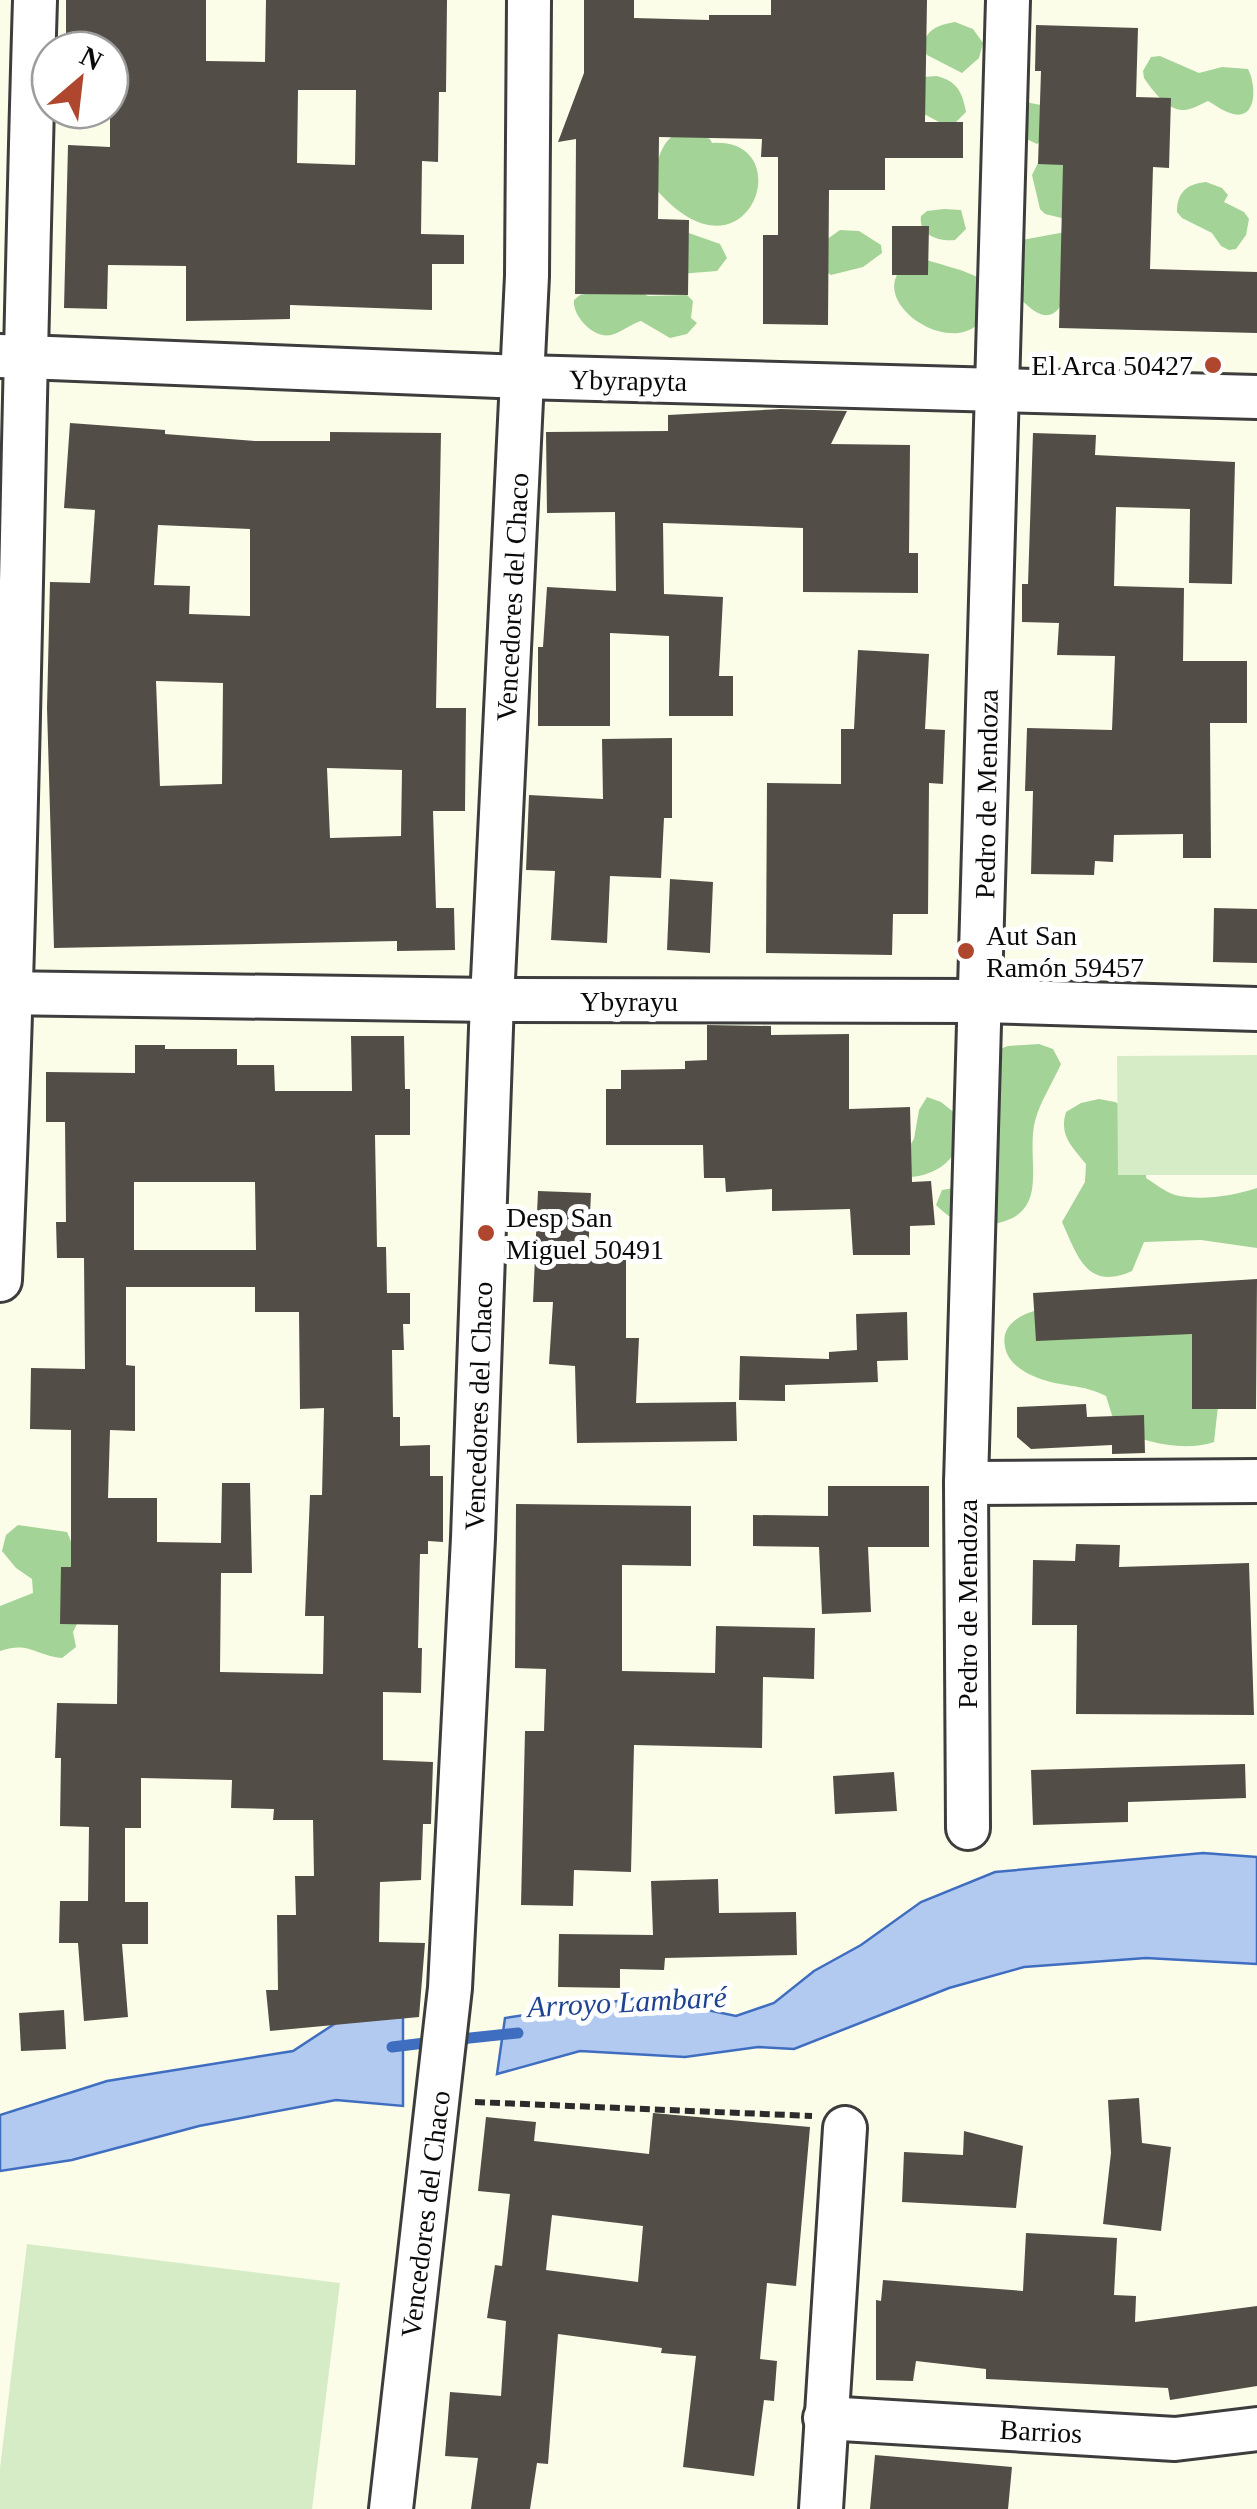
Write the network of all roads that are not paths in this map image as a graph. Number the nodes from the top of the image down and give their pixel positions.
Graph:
1 (35, 0) edge
2 (529, 0) edge
3 (1008, 0) edge
4 (12, 356) edge
5 (522, 377) junction
6 (995, 388) junction
7 (1257, 397) edge
8 (6, 994) edge
9 (492, 1000) junction
10 (980, 1002) junction
11 (1257, 1009) edge
12 (0, 1280) edge
13 (1257, 1481) edge
14 (966, 1483) junction
15 (968, 1828) dead end
16 (844, 2128) road end
17 (825, 2418) junction
18 (1257, 2429) edge
19 (392, 2509) edge
20 (821, 2509) edge

1 - 4 street
2 - 5 street, Vencedores del Chaco
3 - 6 street, Pedro de Mendoza
4 - 5 street, Ybyrapyta
4 - 8 street
5 - 6 street, Ybyrapyta
5 - 9 street, Vencedores del Chaco
6 - 7 street, Ybyrapyta
6 - 10 street, Pedro de Mendoza
8 - 9 street, Ybyrayu
8 - 12 street
9 - 10 street, Ybyrayu
9 - 19 street, Vencedores del Chaco
10 - 11 street, Ybyrayu
10 - 14 street, Pedro de Mendoza
13 - 14 street
14 - 15 street, Pedro de Mendoza
16 - 17 street
17 - 18 street, Barrios
17 - 20 street

